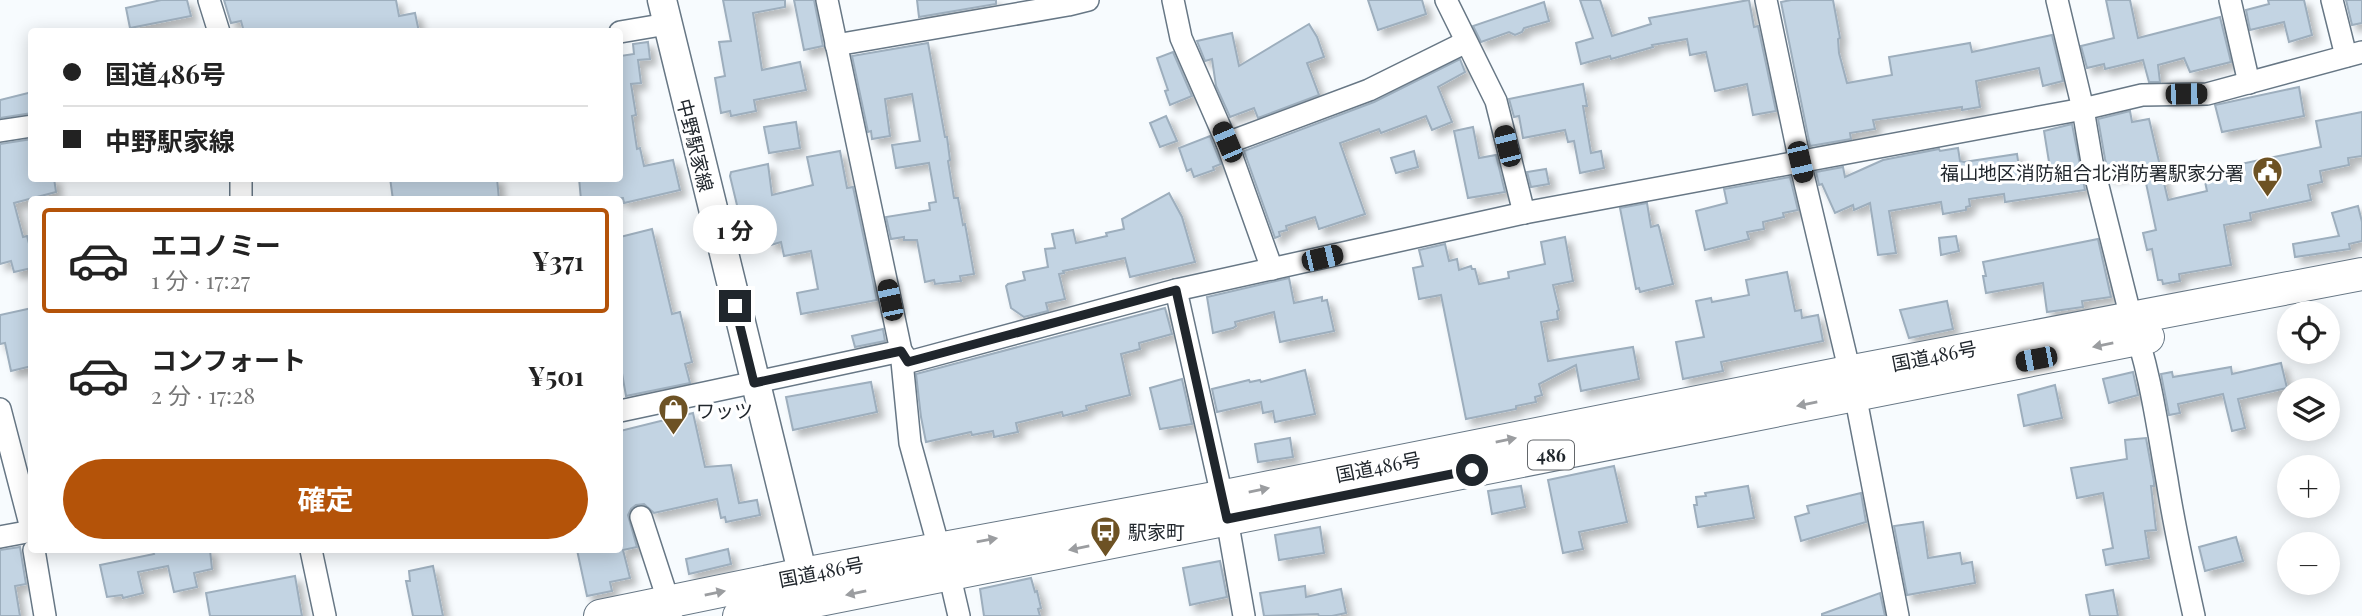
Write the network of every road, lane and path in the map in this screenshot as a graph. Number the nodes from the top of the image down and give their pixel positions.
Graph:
1 (209, 0) edge
2 (827, 0) edge
3 (1088, 0) edge
4 (1172, 0) edge
5 (1446, 0) edge
6 (1766, 0) edge
7 (2057, 0) edge
8 (2230, 0) edge
9 (2332, 0) edge
10 (664, 12) edge
11 (218, 28) edge
12 (623, 31) edge
13 (1466, 42) junction
14 (836, 45) junction
15 (2354, 54) edge
16 (2249, 83) junction
17 (2083, 109) junction
18 (28, 127) edge
19 (0, 131) edge
20 (1227, 142) junction
21 (1800, 162) junction
22 (1524, 214) junction
23 (1272, 269) junction
24 (2362, 274) edge
25 (1176, 290) junction
26 (2362, 295) edge
27 (2135, 328) junction
28 (901, 351) junction
29 (754, 383) junction
30 (1852, 383) junction
31 (0, 409) edge
32 (623, 410) edge
33 (3, 436) edge
34 (1223, 508) junction
35 (641, 517) dead end
36 (28, 522) edge
37 (28, 532) edge
38 (0, 537) edge
39 (34, 553) edge
40 (312, 553) edge
41 (944, 561) junction
42 (808, 598) edge
43 (671, 609) edge
44 (45, 616) edge
45 (325, 616) edge
46 (600, 616) edge
47 (739, 616) edge
48 (960, 616) edge
49 (1244, 616) edge
50 (1898, 616) edge
51 (2194, 616) edge

1 - 11 street
2 - 14 street
3 - 14 street
4 - 20 street
5 - 13 street
6 - 21 street
7 - 17 street
8 - 16 street
9 - 15 street
10 - 12 street
10 - 29 main road, 中野駅家線
13 - 20 street
13 - 22 street
14 - 28 street
15 - 16 street
16 - 17 street
17 - 21 street
17 - 27 street
18 - 19 street
20 - 23 street
21 - 22 street
21 - 30 street
22 - 23 street
23 - 25 street
24 - 27 highway, 国道486号 / 486
25 - 28 street
25 - 34 street
26 - 27 highway, 国道486号 / 486
27 - 30 highway, 国道486号 / 486
27 - 51 street
28 - 29 street
28 - 41 street
29 - 32 street
29 - 42 main road, 中野駅家線
30 - 34 highway, 国道486号 / 486
30 - 50 street
31 - 33 street
33 - 36 street
34 - 41 highway, 国道486号 / 486
34 - 49 street
35 - 43 street
37 - 38 street
39 - 44 street
40 - 45 street
41 - 42 highway, 国道486号 / 486
41 - 48 street
43 -> 42 highway, 国道486号 / 486
42 - 47 highway, 国道486号 / 486
43 - 46 highway, 国道486号 / 486

